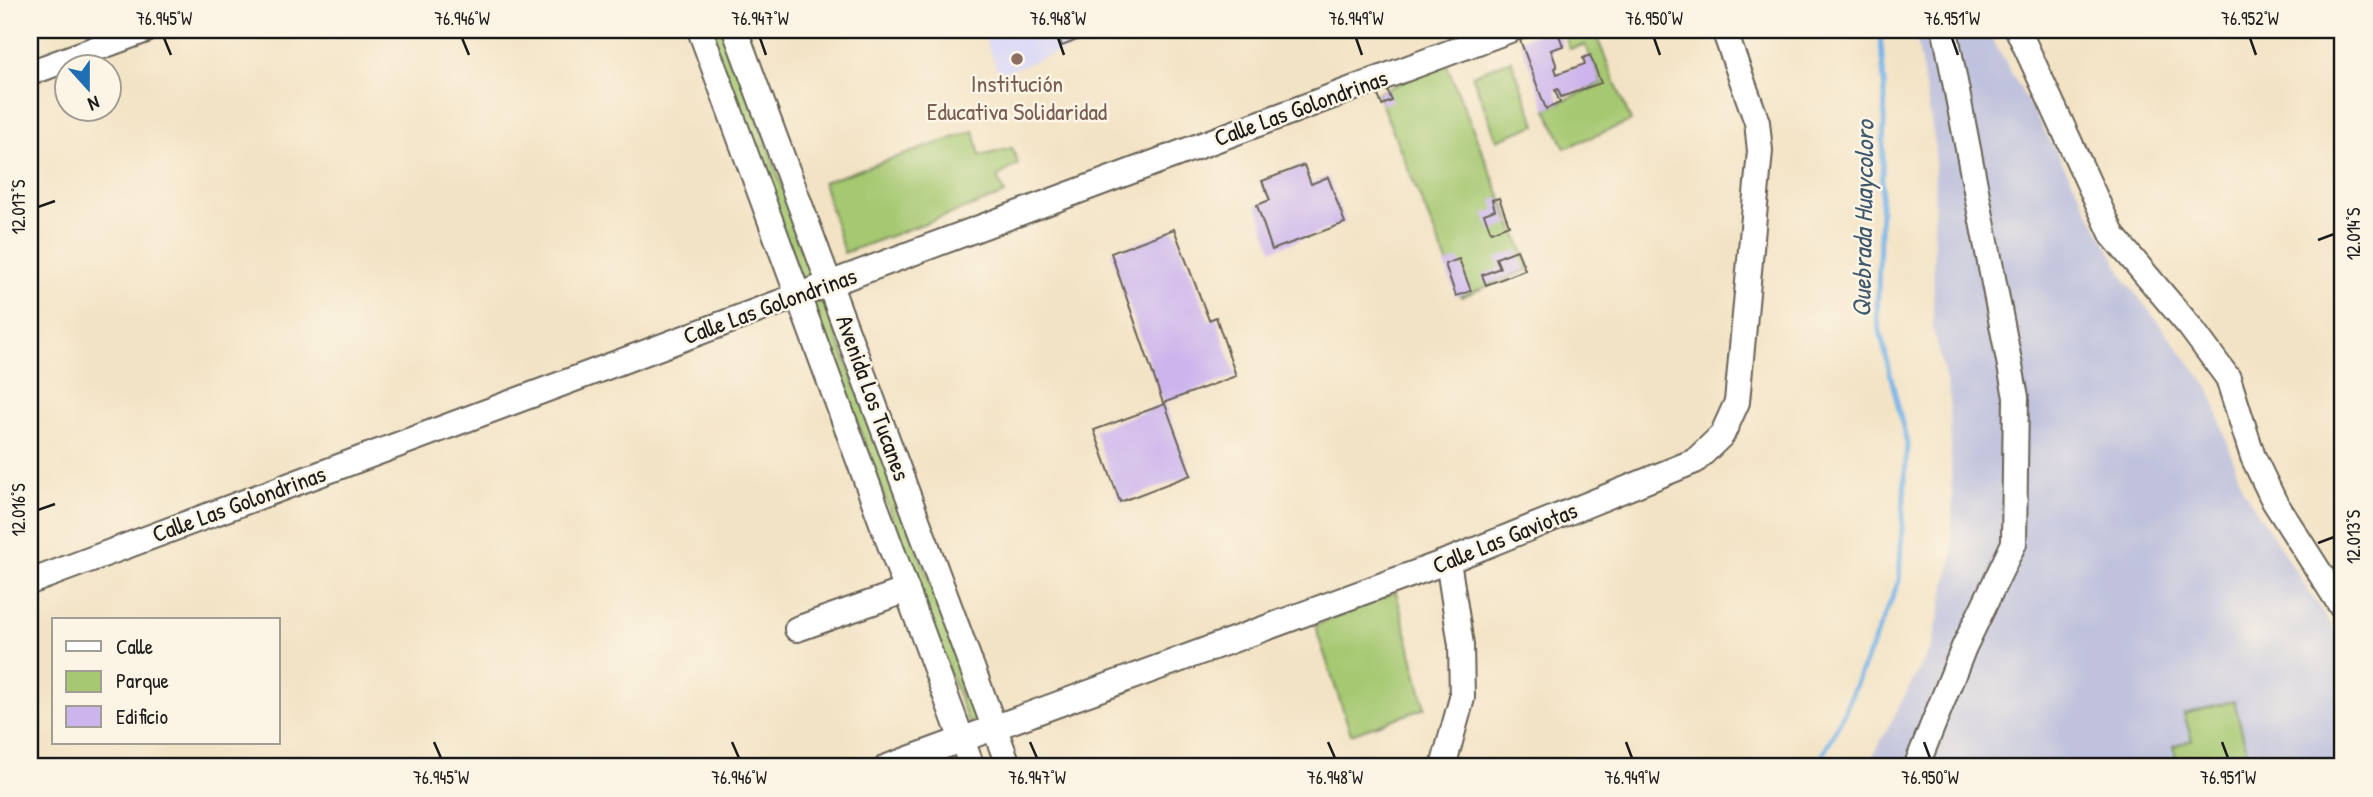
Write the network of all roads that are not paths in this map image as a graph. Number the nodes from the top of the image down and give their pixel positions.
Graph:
1 (146, 30) edge
2 (700, 30) edge
3 (735, 30) edge
4 (1510, 30) edge
5 (1724, 30) edge
6 (1945, 30) edge
7 (2018, 30) edge
8 (30, 73) edge
9 (831, 284) junction
10 (799, 295) junction
11 (1448, 561) junction
12 (30, 582) edge
13 (907, 590) junction
14 (2339, 614) edge
15 (797, 629) dead end
16 (994, 728) junction
17 (962, 739) junction
18 (887, 767) edge
19 (972, 767) edge
20 (1009, 767) edge
21 (1443, 767) edge
22 (1916, 767) edge

1 - 8 street
2 - 10 street, Avenida Los Tucanes
3 - 9 street, Avenida Los Tucanes
4 - 9 street, Calle Las Golondrinas
5 - 11 street, Calle Las Gaviotas
6 - 22 street
7 - 14 street
9 - 10 street, Calle Las Golondrinas
9 - 16 street, Avenida Los Tucanes
10 - 12 street, Calle Las Golondrinas
10 - 13 street, Avenida Los Tucanes
11 - 16 street, Calle Las Gaviotas
11 - 21 street
13 - 15 street
13 - 17 street, Avenida Los Tucanes
16 - 17 street, Calle Las Gaviotas
16 - 20 street, Avenida Los Tucanes
17 - 18 street, Calle Las Gaviotas
17 - 19 street, Avenida Los Tucanes

